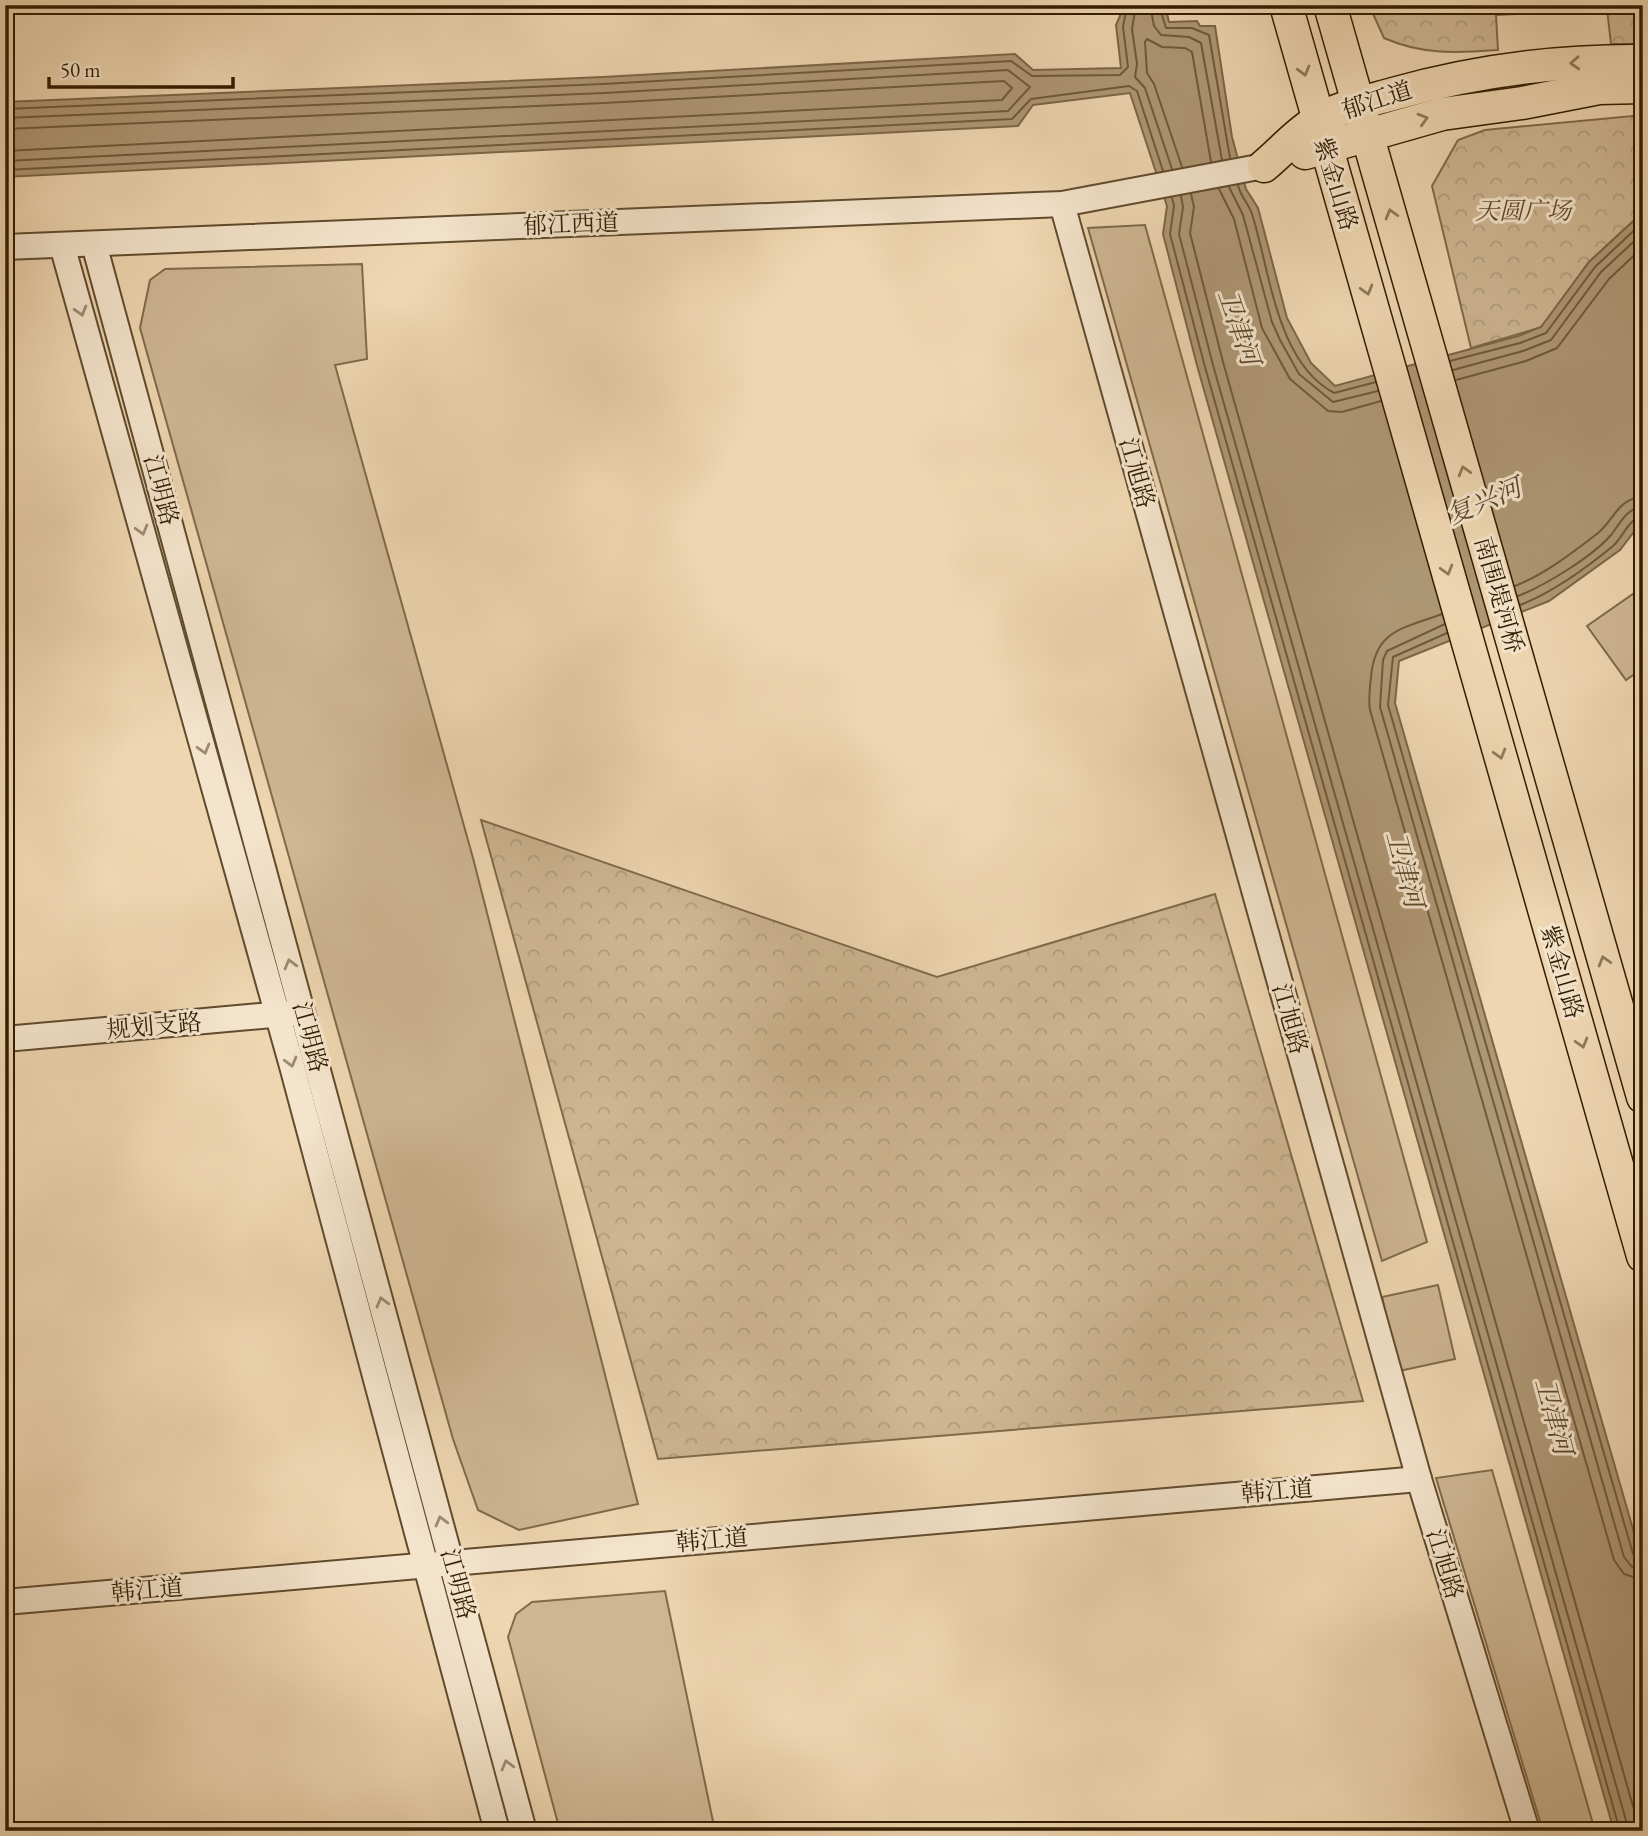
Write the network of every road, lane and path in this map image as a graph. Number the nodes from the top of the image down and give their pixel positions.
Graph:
1 (1286, 5) edge
2 (1330, 5) edge
3 (1643, 61) edge
4 (1643, 87) edge
5 (1360, 103) junction
6 (1321, 133) junction
7 (1369, 135) junction
8 (1253, 169) joint
9 (1062, 204) junction
10 (94, 244) junction
11 (62, 245) junction
12 (5, 247) edge
13 (1430, 350) joint
14 (1388, 363) joint
15 (1523, 678) joint
16 (1481, 688) joint
17 (303, 1012) junction
18 (278, 1014) junction
19 (5, 1040) edge
20 (1643, 1097) edge
21 (1643, 1256) edge
22 (1419, 1479) junction
23 (452, 1563) junction
24 (425, 1565) junction
25 (5, 1602) edge
26 (497, 1831) edge
27 (524, 1831) edge
28 (1527, 1831) edge

1 -> 6 main road, 紫金山路
2 - 5 main road, 紫金山路
3 -> 5 main road, 郁江道
7 -> 4 main road, 郁江道
5 - 6 main road, 郁江道
5 - 7 main road, 紫金山路
6 - 7 main road, 郁江道
6 - 8 main road, 郁江道
6 -> 14 main road, 紫金山路
13 -> 7 main road, 紫金山路
8 - 9 street, 郁江西道
9 - 10 street, 郁江西道
9 - 22 street, 江旭路
10 - 11 street, 郁江西道
17 -> 10 street, 江明路
11 - 12 street, 郁江西道
11 -> 18 street, 江明路
15 -> 13 main road, 南围堤河桥
14 -> 16 main road, 南围堤河桥
20 -> 15 main road, 紫金山路
16 -> 21 main road, 紫金山路
17 - 18 street, 规划支路
23 -> 17 street, 江明路
18 - 19 street, 规划支路
18 -> 24 street, 江明路
22 - 23 street, 韩江道
22 - 28 street, 江旭路
23 - 24 street, 韩江道
27 -> 23 street, 江明路
24 - 25 street, 韩江道
24 - 26 street, 江明路

